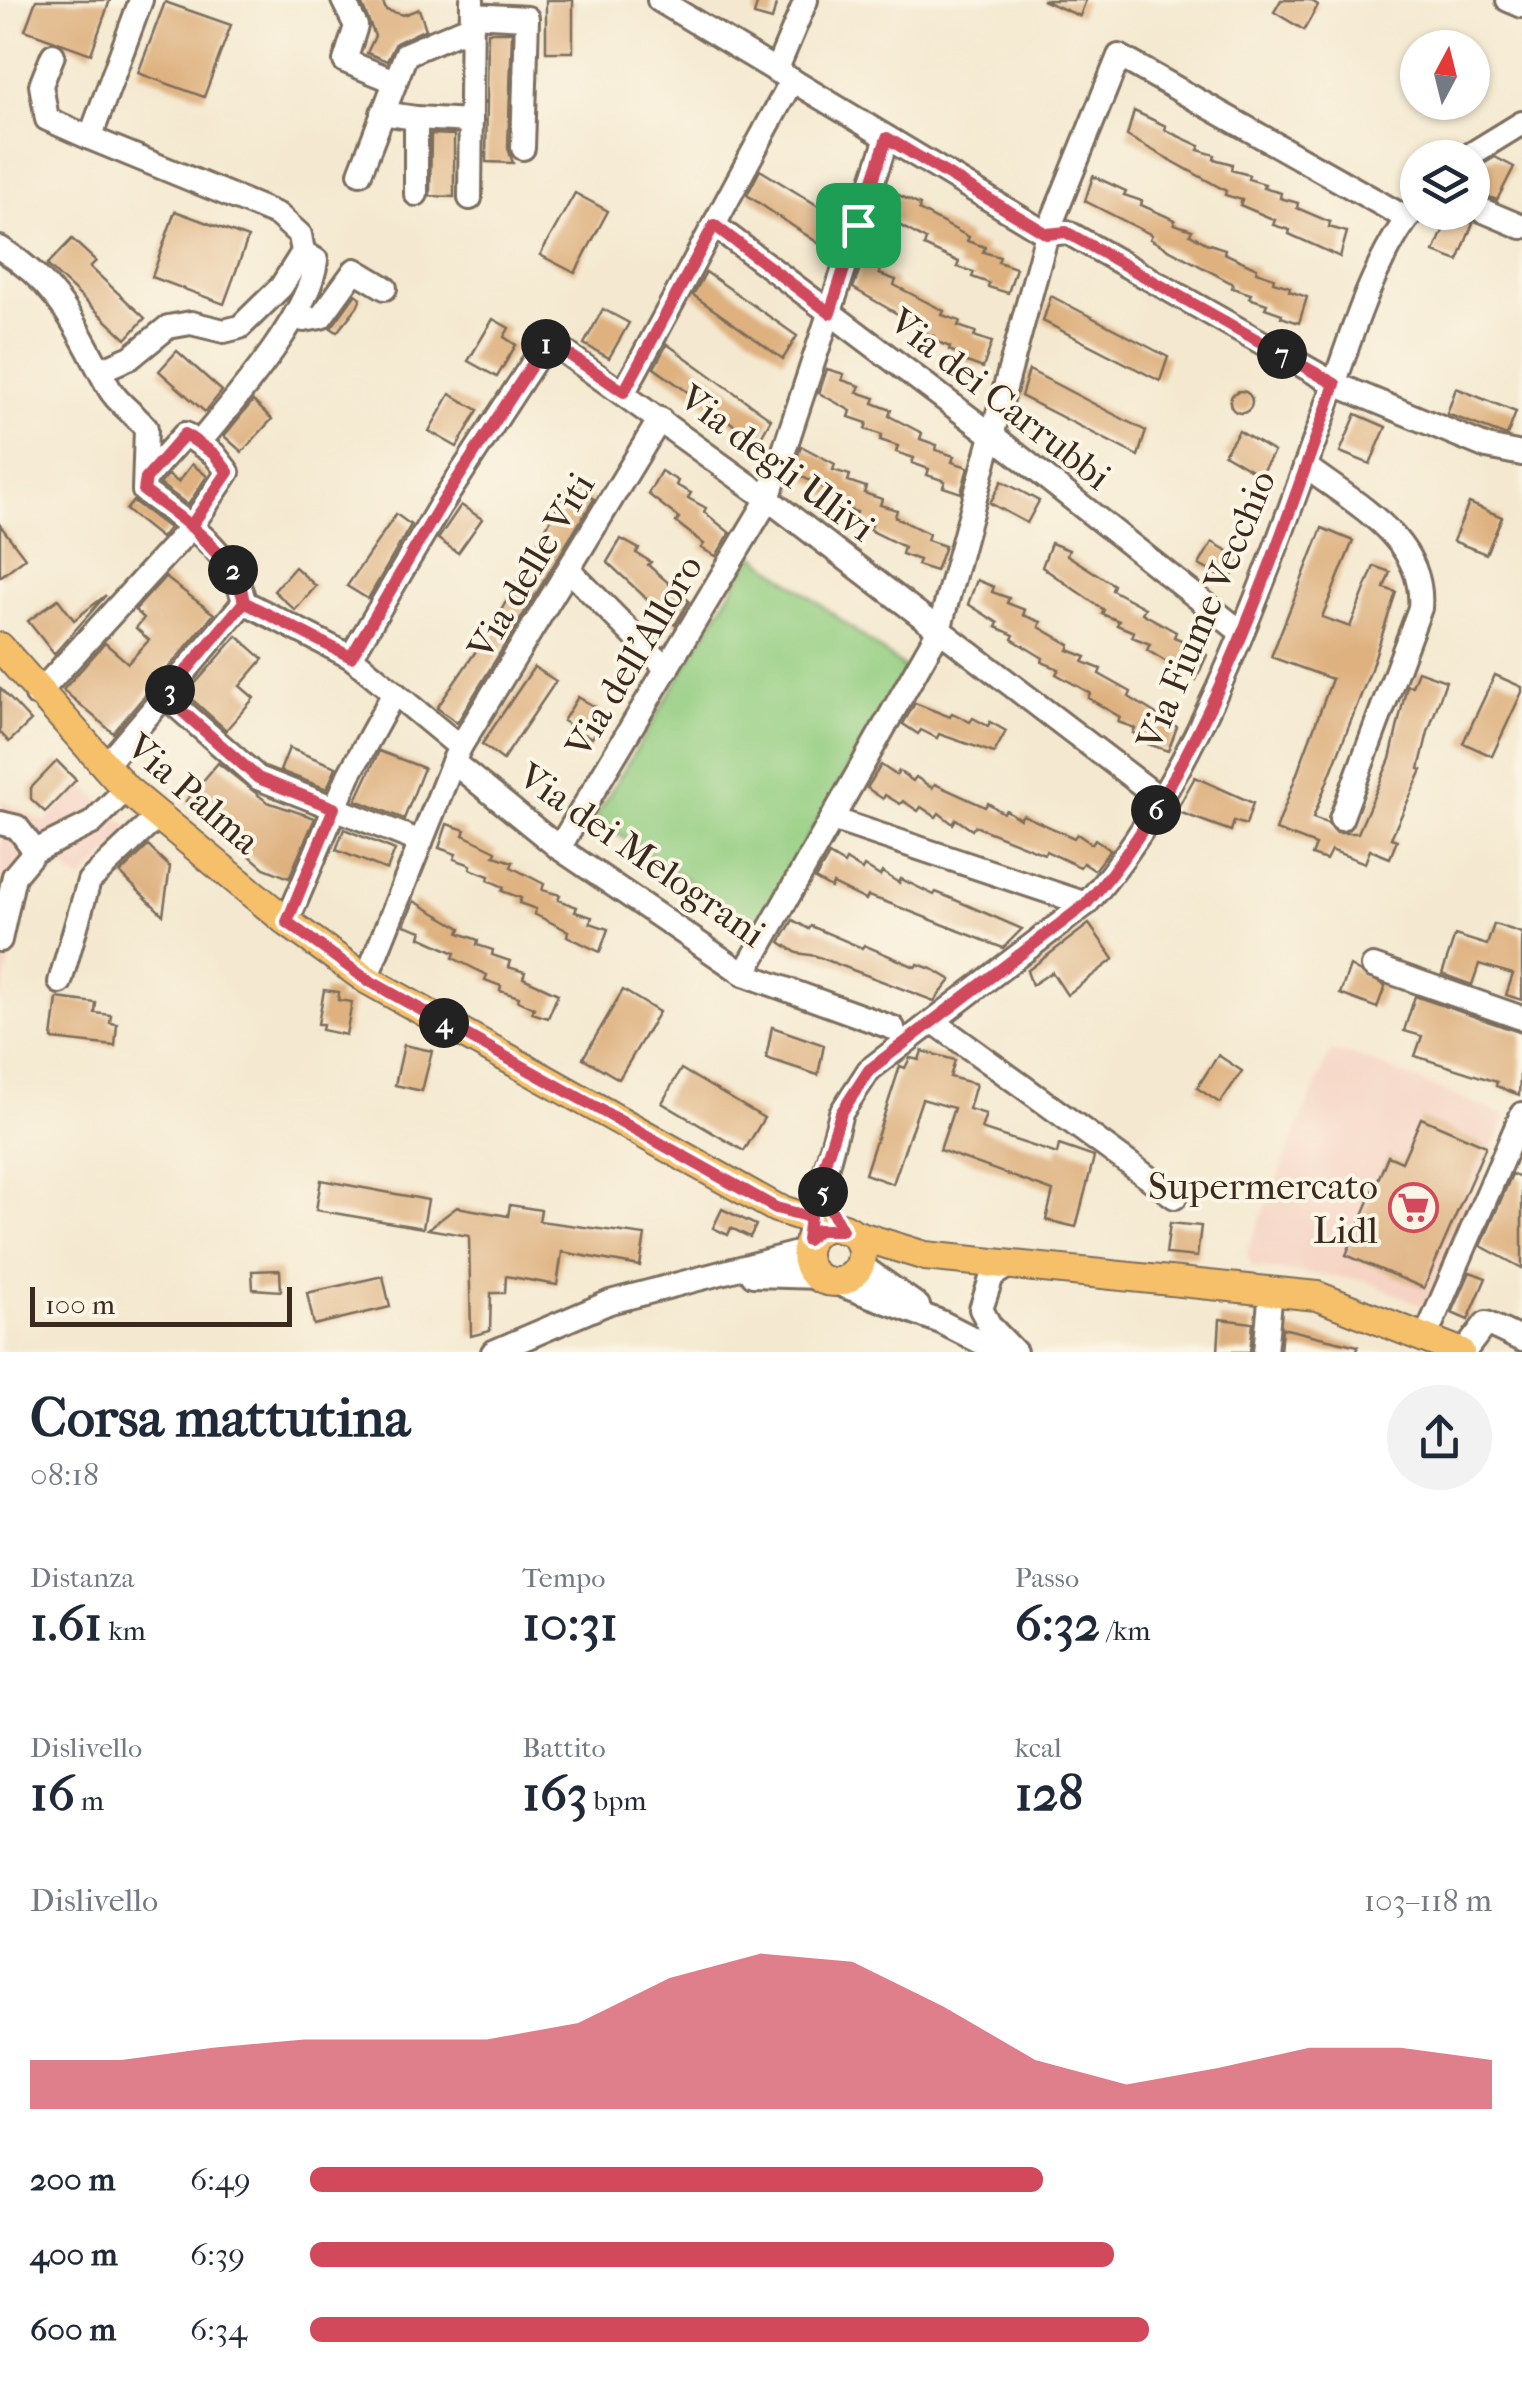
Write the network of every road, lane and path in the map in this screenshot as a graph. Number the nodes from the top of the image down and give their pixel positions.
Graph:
1 (141, 0) edge
2 (343, 0) edge
3 (659, 0) edge
4 (806, 0) edge
5 (1508, 0) edge
6 (1522, 6) edge
7 (527, 9) edge
8 (472, 14) edge
9 (53, 55) dead end
10 (784, 76) junction
11 (394, 80) junction
12 (382, 113) junction
13 (416, 118) junction
14 (471, 121) junction
15 (1522, 123) edge
16 (90, 138) junction
17 (887, 138) junction
18 (1490, 143) edge
19 (523, 148) dead end
20 (360, 174) dead end
21 (416, 194) dead end
22 (470, 198) dead end
23 (1400, 206) edge
24 (1490, 214) edge
25 (714, 225) junction
26 (1522, 227) edge
27 (1402, 230) edge
28 (1047, 234) junction
29 (0, 248) edge
30 (304, 252) junction
31 (385, 288) dead end
32 (830, 313) junction
33 (296, 314) junction
34 (101, 370) junction
35 (1335, 384) junction
36 (624, 392) junction
37 (660, 419) junction
38 (992, 435) junction
39 (199, 443) junction
40 (1522, 454) edge
41 (1306, 466) junction
42 (146, 478) junction
43 (768, 499) junction
44 (191, 526) junction
45 (571, 572) junction
46 (244, 602) junction
47 (939, 630) junction
48 (1241, 632) junction
49 (0, 647) edge
50 (351, 657) junction
51 (666, 669) junction
52 (394, 693) junction
53 (37, 694) junction
54 (165, 696) junction
55 (457, 755) junction
56 (104, 767) junction
57 (126, 789) junction
58 (1162, 800) junction
59 (334, 808) junction
60 (157, 817) junction
61 (832, 819) junction
62 (1341, 819) dead end
63 (0, 822) edge
64 (421, 842) junction
65 (559, 848) junction
66 (35, 851) junction
67 (1086, 904) junction
68 (287, 922) junction
69 (0, 940) edge
70 (1373, 966) dead end
71 (744, 974) junction
72 (366, 979) junction
73 (60, 982) dead end
74 (1522, 1018) edge
75 (934, 1022) junction
76 (893, 1028) dead end
77 (1522, 1114) edge
78 (821, 1175) junction
79 (1175, 1197) dead end
80 (776, 1208) junction
81 (844, 1230) junction
82 (807, 1240) junction
83 (925, 1256) junction
84 (863, 1265) junction
85 (1008, 1266) junction
86 (729, 1274) junction
87 (823, 1278) junction
88 (1271, 1291) junction
89 (941, 1322) junction
90 (1426, 1336) junction
91 (1522, 1340) edge
92 (540, 1342) edge
93 (492, 1352) edge
94 (1000, 1352) edge
95 (1016, 1352) edge
96 (1265, 1352) edge
97 (1462, 1352) edge

1 - 16 street
2 - 11 street
3 - 10 street
4 - 10 street
5 - 6 street
7 - 8 street
7 - 19 street
8 - 11 street
8 - 14 street
9 - 16 street
10 - 17 street
10 - 25 street
11 - 12 street
12 - 13 street
12 - 20 street
13 - 14 street
13 - 21 street
14 - 22 street
15 - 18 street
16 - 30 street
17 - 28 street
17 - 32 street, Via dell'Alloro
23 - 28 street
24 - 26 street
25 - 32 street, Via dei Carrubbi
25 - 36 street
27 - 35 street, Via Fiume Vecchio
28 - 35 street
28 - 38 street
29 - 34 street
30 - 33 street
30 - 34 street
31 - 33 street
32 - 38 street, Via dei Carrubbi
32 - 43 street, Via dell'Alloro
33 - 39 street
34 - 42 street
35 - 40 street
35 - 41 street, Via Fiume Vecchio
36 - 37 street, Via degli Ulivi
36 - 50 street, Via degli Ulivi
37 - 43 street, Via degli Ulivi
37 - 45 street, Via delle Viti
38 - 47 street
38 - 48 street, Via dei Carrubbi
39 - 42 street
39 - 44 street
41 - 48 street, Via Fiume Vecchio
41 - 62 street, Via Fiume Vecchio
42 - 44 street
43 - 47 street, Via degli Ulivi
43 - 51 street, Via dell'Alloro
44 - 46 street
44 - 53 street
45 - 51 street
45 - 55 street, Via delle Viti
46 - 50 street, Via dei Melograni
46 - 54 street
47 - 58 street, Via degli Ulivi
47 - 61 street
48 - 58 street, Via Fiume Vecchio
49 - 53 main road, Via Palma
50 - 52 street, Via dei Melograni
51 - 65 street, Via dell'Alloro
52 - 55 street, Via dei Melograni
52 - 59 street
53 - 56 main road, Via Palma
54 - 56 street
54 - 59 street
55 - 64 street, Via delle Viti
55 - 65 street, Via dei Melograni
56 - 57 main road, Via Palma
57 - 60 main road, Via Palma
57 - 66 street
58 - 67 street, Via Fiume Vecchio
59 - 64 street
59 - 68 street
60 - 68 main road, Via Palma
60 - 73 street
61 - 67 street
61 - 71 street
63 - 66 street
64 - 72 street, Via delle Viti
65 - 71 street, Via dei Melograni
66 - 69 street
67 - 75 street, Via Fiume Vecchio
68 - 72 main road, Via Palma
70 - 74 street
71 - 76 street, Via dei Melograni
72 - 80 main road, Via Palma
75 - 78 street, Via Fiume Vecchio
75 - 79 street
77 - 90 street
78 - 80 street
78 - 81 street
78 - 82 street, Via Fiume Vecchio
80 - 82 main road
81 - 82 main road
81 - 83 main road
81 - 84 main road
82 - 86 street
82 - 87 main road
83 - 84 main road
83 - 85 main road
84 - 87 main road
84 - 89 street
85 - 88 main road
85 - 95 street
86 - 87 street
86 - 92 street
87 - 89 street
88 - 90 main road
88 - 96 street
89 - 94 street
90 - 97 main road
91 - 97 street
92 - 93 street

